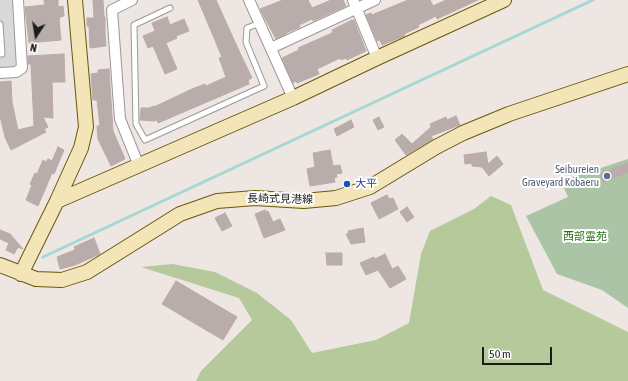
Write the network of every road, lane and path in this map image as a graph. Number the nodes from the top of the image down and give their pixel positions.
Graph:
1 (18, 0) edge
2 (75, 0) edge
3 (132, 0) edge
4 (250, 0) edge
5 (375, 0) edge
6 (504, 0) edge
7 (355, 4) edge
8 (112, 5) edge
9 (170, 8) dead end
10 (260, 23) junction
11 (0, 24) edge
12 (271, 48) junction
13 (0, 54) edge
14 (377, 58) junction
15 (0, 73) edge
16 (628, 74) edge
17 (293, 98) junction
18 (139, 166) junction
19 (57, 201) junction
20 (0, 265) edge
21 (21, 274) junction

1 - 15 street
2 - 19 street
3 - 8 street
4 - 10 street
5 - 7 street
6 - 14 street
7 - 12 street
7 - 14 street
8 - 18 street
9 - 10 lane
10 - 12 street
11 - 13 lane
12 - 17 street
14 - 17 street
16 - 21 street, 長崎式見港線
17 - 18 street
18 - 19 street
19 - 21 street
20 - 21 street, 長崎式見港線

